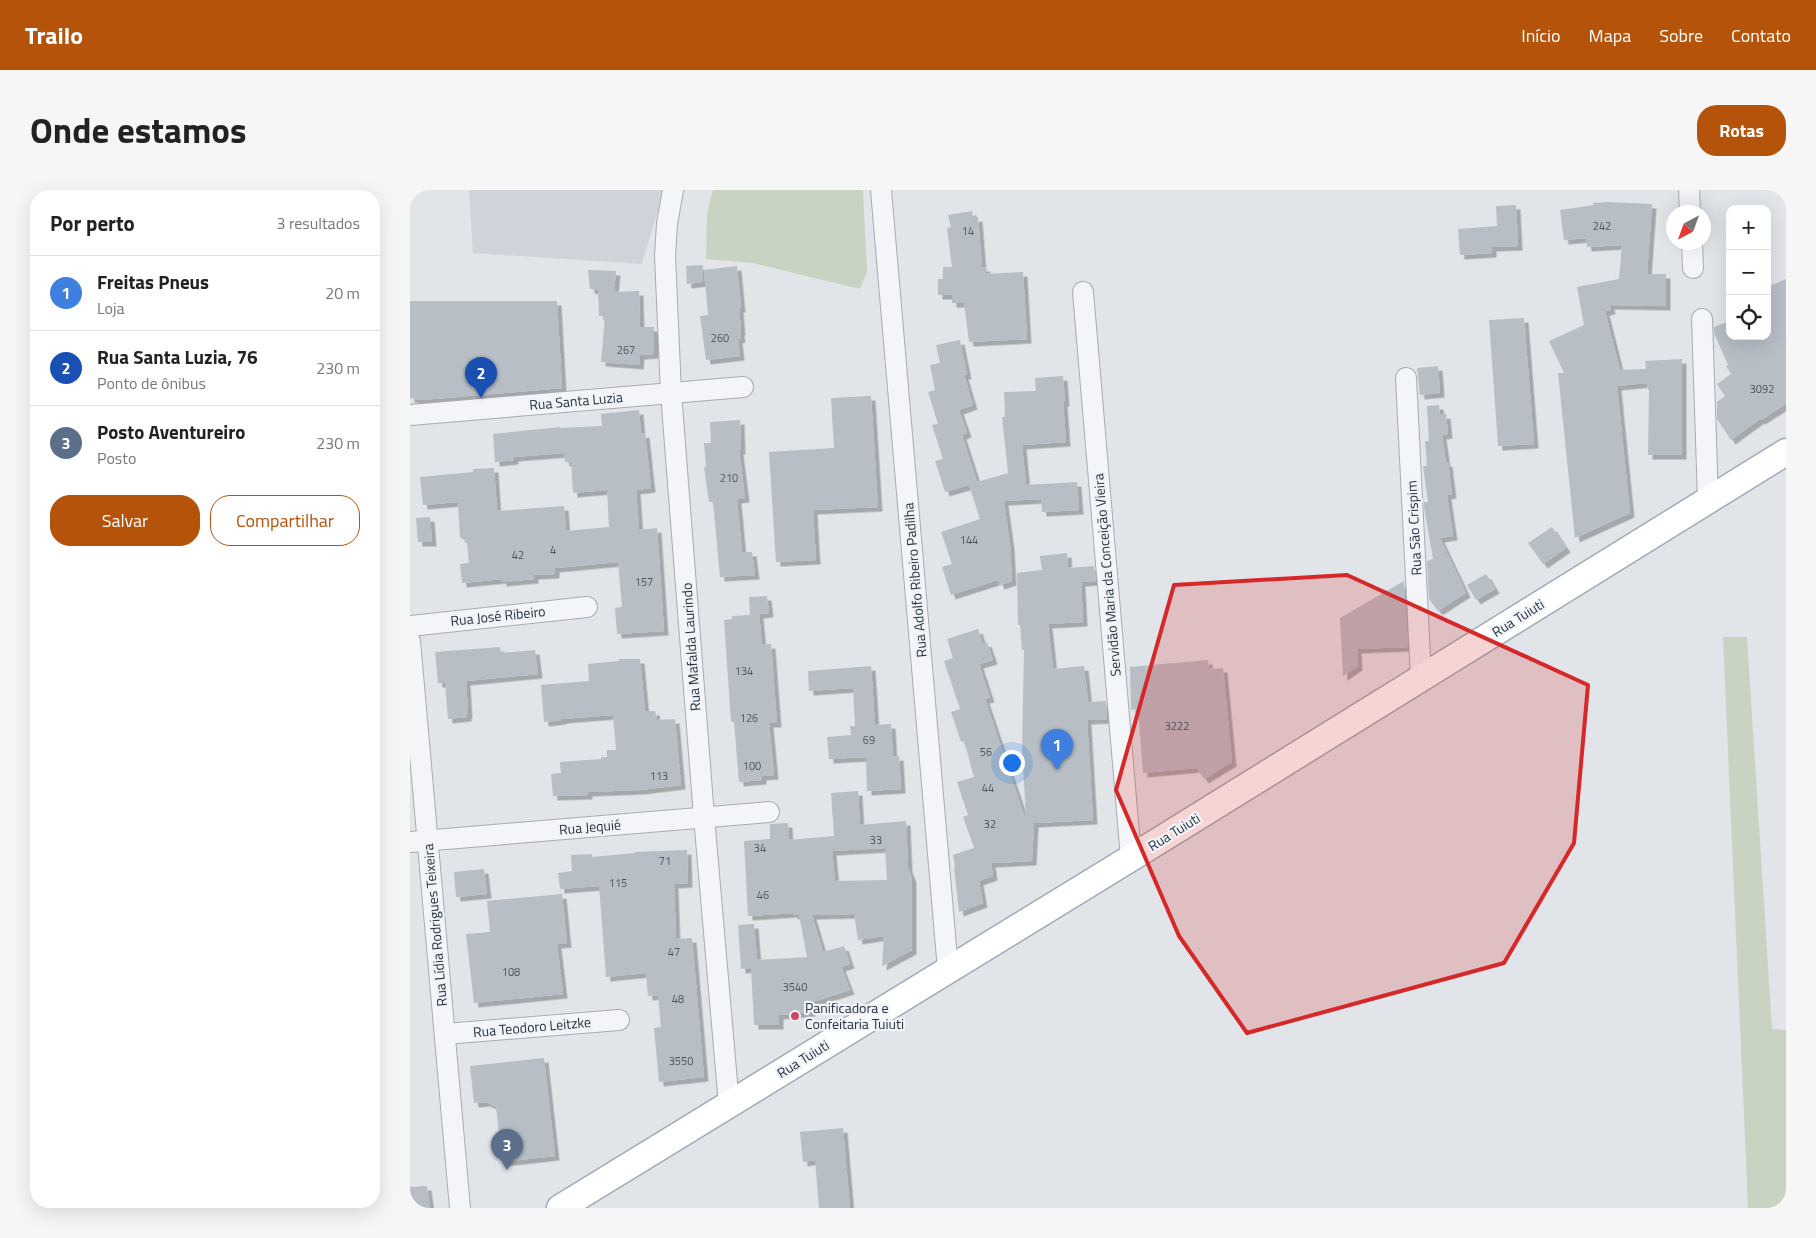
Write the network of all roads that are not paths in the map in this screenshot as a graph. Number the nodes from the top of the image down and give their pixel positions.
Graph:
1 (673, 190) edge
2 (881, 190) edge
3 (1689, 190) edge
4 (1690, 205) edge
5 (1692, 250) edge
6 (1693, 268) dead end
7 (1083, 292) dead end
8 (1702, 319) dead end
9 (1406, 378) dead end
10 (743, 387) dead end
11 (671, 393) junction
12 (410, 416) edge
13 (1786, 452) edge
14 (1708, 500) junction
15 (587, 607) dead end
16 (410, 626) edge
17 (410, 642) edge
18 (1421, 678) junction
19 (769, 812) dead end
20 (704, 817) junction
21 (419, 842) edge
22 (1131, 858) junction
23 (948, 970) junction
24 (619, 1020) dead end
25 (445, 1034) junction
26 (729, 1105) junction
27 (460, 1208) edge
28 (560, 1208) edge

1 - 11 street, Rua Mafalda Laurindo
2 - 23 street, Rua Adolfo Ribeiro Padilha
3 - 4 street
5 - 6 street
7 - 22 street, Servidão Maria da Conceição Vieira
8 - 14 street
9 - 18 street, Rua São Crispim
10 - 11 street, Rua Santa Luzia
11 - 12 street, Rua Santa Luzia
11 - 20 street, Rua Mafalda Laurindo
13 - 14 main road, Rua Tuiuti
14 - 18 main road, Rua Tuiuti
15 - 16 street, Rua José Ribeiro
17 - 21 street, Rua Lídia Rodrigues Teixeira
18 - 22 main road, Rua Tuiuti
19 - 20 street, Rua Jequié
20 - 21 street, Rua Jequié
20 - 26 street, Rua Mafalda Laurindo
21 - 25 street, Rua Lídia Rodrigues Teixeira
22 - 23 main road, Rua Tuiuti
23 - 26 main road, Rua Tuiuti
24 - 25 street, Rua Teodoro Leitzke
25 - 27 street, Rua Lídia Rodrigues Teixeira
26 - 28 main road, Rua Tuiuti

